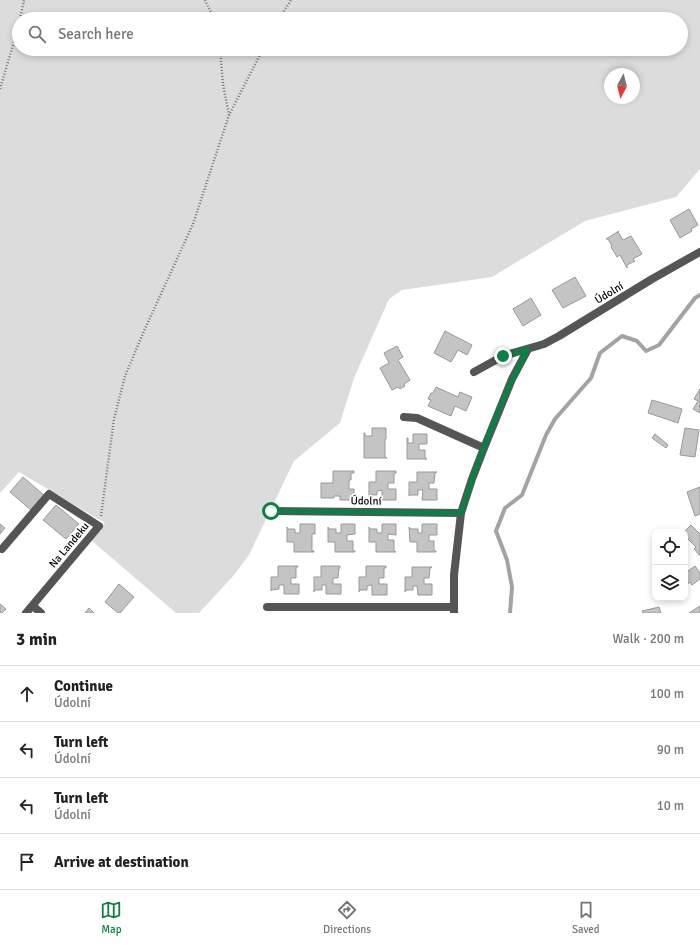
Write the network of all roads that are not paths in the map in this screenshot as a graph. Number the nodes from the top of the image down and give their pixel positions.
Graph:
1 (700, 252) edge
2 (528, 349) junction
3 (474, 372) dead end
4 (404, 417) dead end
5 (484, 448) junction
6 (271, 511) dead end
7 (461, 513) junction
8 (2, 549) dead end
9 (32, 606) junction
10 (267, 607) dead end
11 (454, 610) edge
12 (26, 613) edge
13 (40, 613) edge

1 - 2 street, Údolní
2 - 3 street, Údolní
2 - 5 street
4 - 5 street
5 - 7 street
6 - 7 street, Údolní
7 - 11 street
8 - 9 street, Na Landeku
9 - 12 street, Na Landeku
9 - 13 street
10 - 11 street

